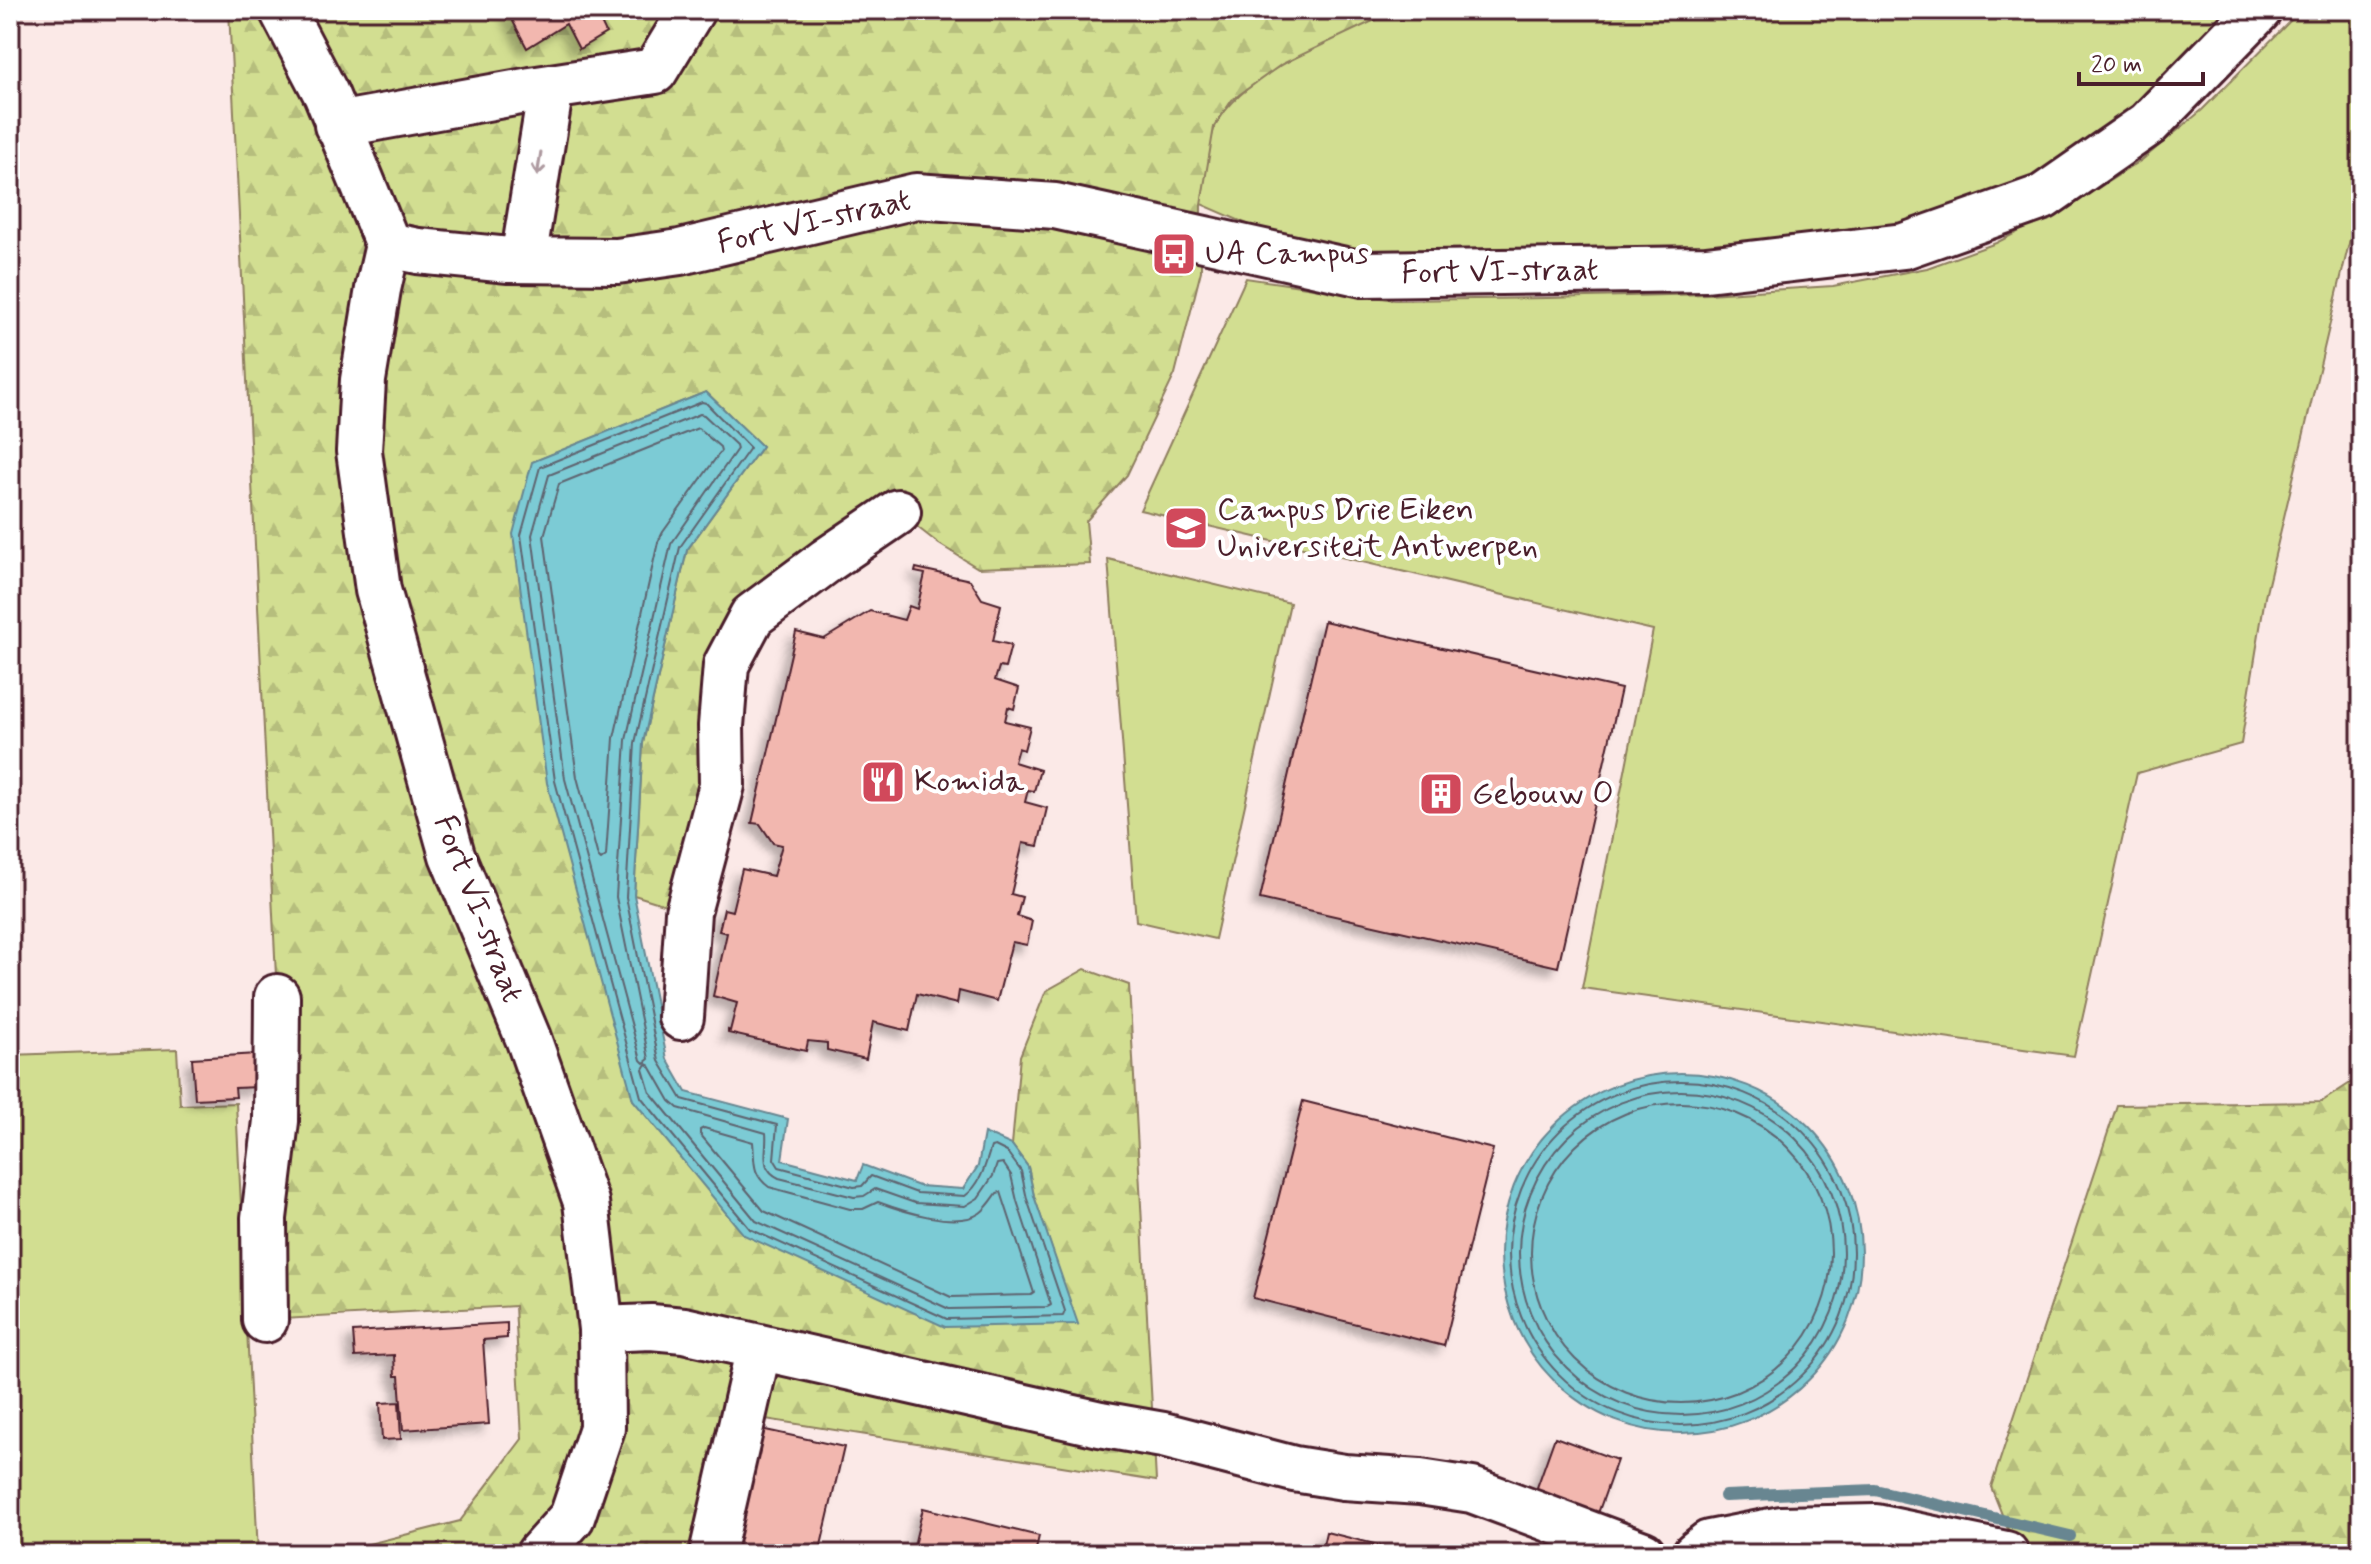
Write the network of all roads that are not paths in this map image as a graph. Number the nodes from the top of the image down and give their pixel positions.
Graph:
1 (282, 10) edge
2 (692, 10) edge
3 (2259, 10) edge
4 (551, 87) junction
5 (337, 125) junction
6 (388, 245) junction
7 (523, 260) junction
8 (898, 512) dead end
9 (277, 997) dead end
10 (681, 1017) dead end
11 (265, 1320) dead end
12 (601, 1329) junction
13 (759, 1347) junction
14 (1997, 1552) edge
15 (539, 1554) edge
16 (712, 1554) edge
17 (1643, 1554) edge
18 (1695, 1554) edge

1 - 5 street
2 - 4 street
3 - 7 street, Fort VI-straat
4 - 5 street
4 -> 7 street
5 - 6 street
6 - 7 street, Fort VI-straat
6 - 12 street, Fort VI-straat
8 - 10 street
9 - 11 street
12 - 13 street
12 - 15 street, Fort VI-straat
13 - 16 street
13 - 17 street
14 - 18 street

